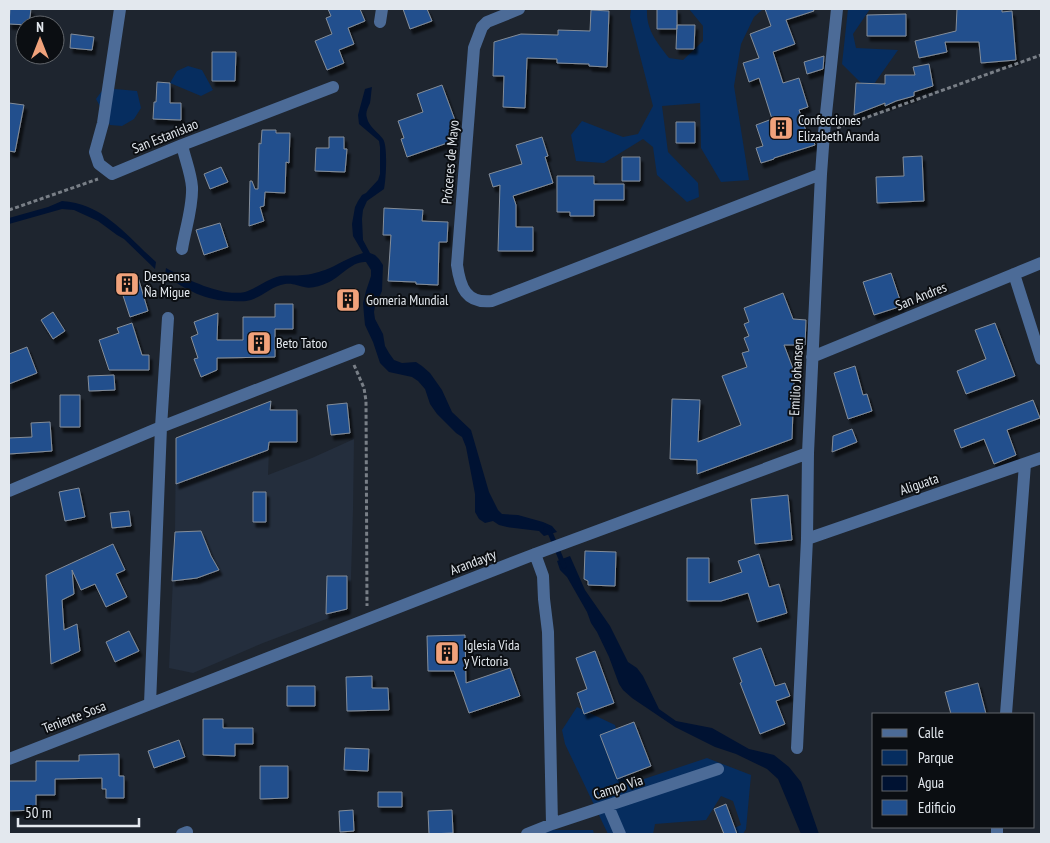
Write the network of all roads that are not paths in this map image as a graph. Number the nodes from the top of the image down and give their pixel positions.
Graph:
1 (120, 9) edge
2 (382, 9) edge
3 (519, 9) edge
4 (837, 9) edge
5 (380, 22) dead end
6 (332, 87) dead end
7 (182, 145) junction
8 (821, 174) junction
9 (182, 249) dead end
10 (1041, 263) edge
11 (1014, 274) junction
12 (168, 318) dead end
13 (354, 353) road end
14 (812, 356) junction
15 (1041, 359) edge
16 (161, 428) junction
17 (808, 453) junction
18 (1041, 458) edge
19 (1025, 464) junction
20 (9, 491) edge
21 (807, 539) junction
22 (539, 553) junction
23 (150, 704) junction
24 (1006, 713) edge
25 (798, 748) dead end
26 (9, 759) edge
27 (718, 769) dead end
28 (608, 806) junction
29 (552, 824) junction
30 (527, 834) edge
31 (620, 834) edge

1 - 7 street, San Estanislao
2 - 5 street
3 - 8 street, Próceres de Mayo
4 - 8 street, Emilio Johansen
6 - 7 street, San Estanislao
7 - 9 street
8 - 14 street, Emilio Johansen
10 - 11 street, San Andres
11 - 14 street, San Andres
11 - 15 street
12 - 16 street
13 - 16 street
14 - 17 street, Emilio Johansen
16 - 20 street
16 - 23 street
17 - 21 street, Emilio Johansen
17 - 22 street, Arandayty
18 - 19 street, Aliguata
19 - 21 street, Aliguata
19 - 24 street
21 - 25 street, Emilio Johansen
22 - 23 street, Arandayty
22 - 29 street
23 - 26 street, Teniente Sosa
27 - 28 street, Campo Via
28 - 29 street, Campo Via
28 - 31 street
29 - 30 street, Campo Via

